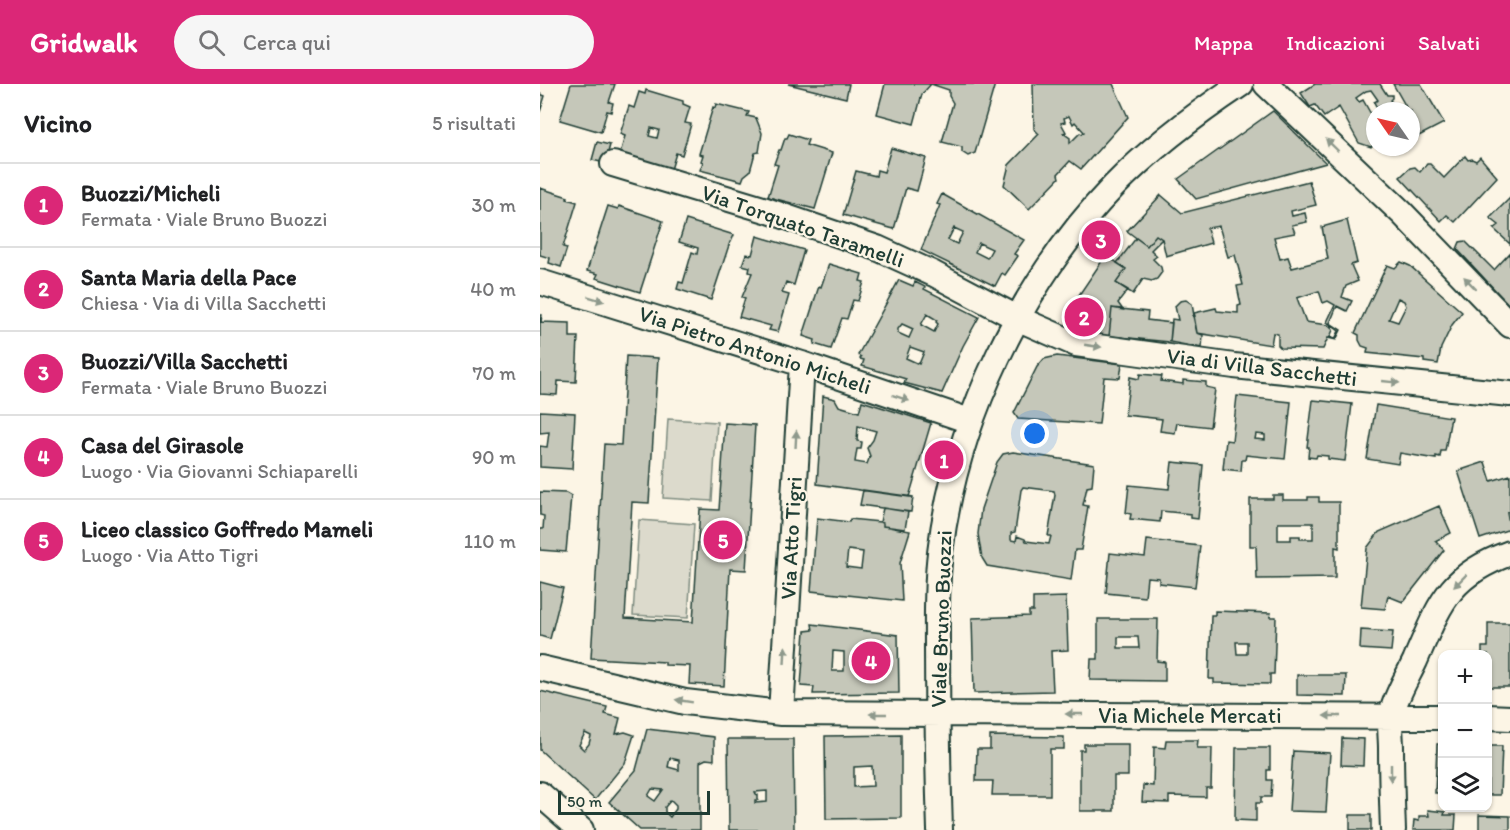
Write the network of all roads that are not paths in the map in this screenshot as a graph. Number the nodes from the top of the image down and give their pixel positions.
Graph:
1 (1242, 84) edge
2 (1266, 84) edge
3 (613, 164) dead end
4 (540, 282) edge
5 (1019, 319) junction
6 (1510, 325) edge
7 (802, 364) junction
8 (1510, 394) edge
9 (970, 421) junction
10 (1510, 553) edge
11 (540, 668) edge
12 (781, 713) junction
13 (937, 714) junction
14 (1391, 716) junction
15 (1438, 717) edge
16 (1492, 717) edge
17 (1510, 718) edge
18 (540, 794) edge
19 (581, 830) edge
20 (939, 830) edge
21 (1393, 830) edge

1 - 5 street, Viale Bruno Buozzi
6 -> 2 street
3 - 5 street, Via Torquato Taramelli
4 -> 7 street, Via Pietro Antonio Micheli
5 -> 8 street, Via di Villa Sacchetti
5 - 9 street, Viale Bruno Buozzi
7 -> 9 street, Via Pietro Antonio Micheli
12 -> 7 street, Via Atto Tigri
9 - 13 street, Viale Bruno Buozzi
10 -> 14 street
12 -> 11 street, Via Michele Mercati
13 -> 12 street, Via Michele Mercati
14 -> 13 street, Via Michele Mercati
13 - 20 street, Viale Bruno Buozzi
14 - 15 street, Via Michele Mercati
14 -> 21 street
16 - 17 street
18 - 19 street

